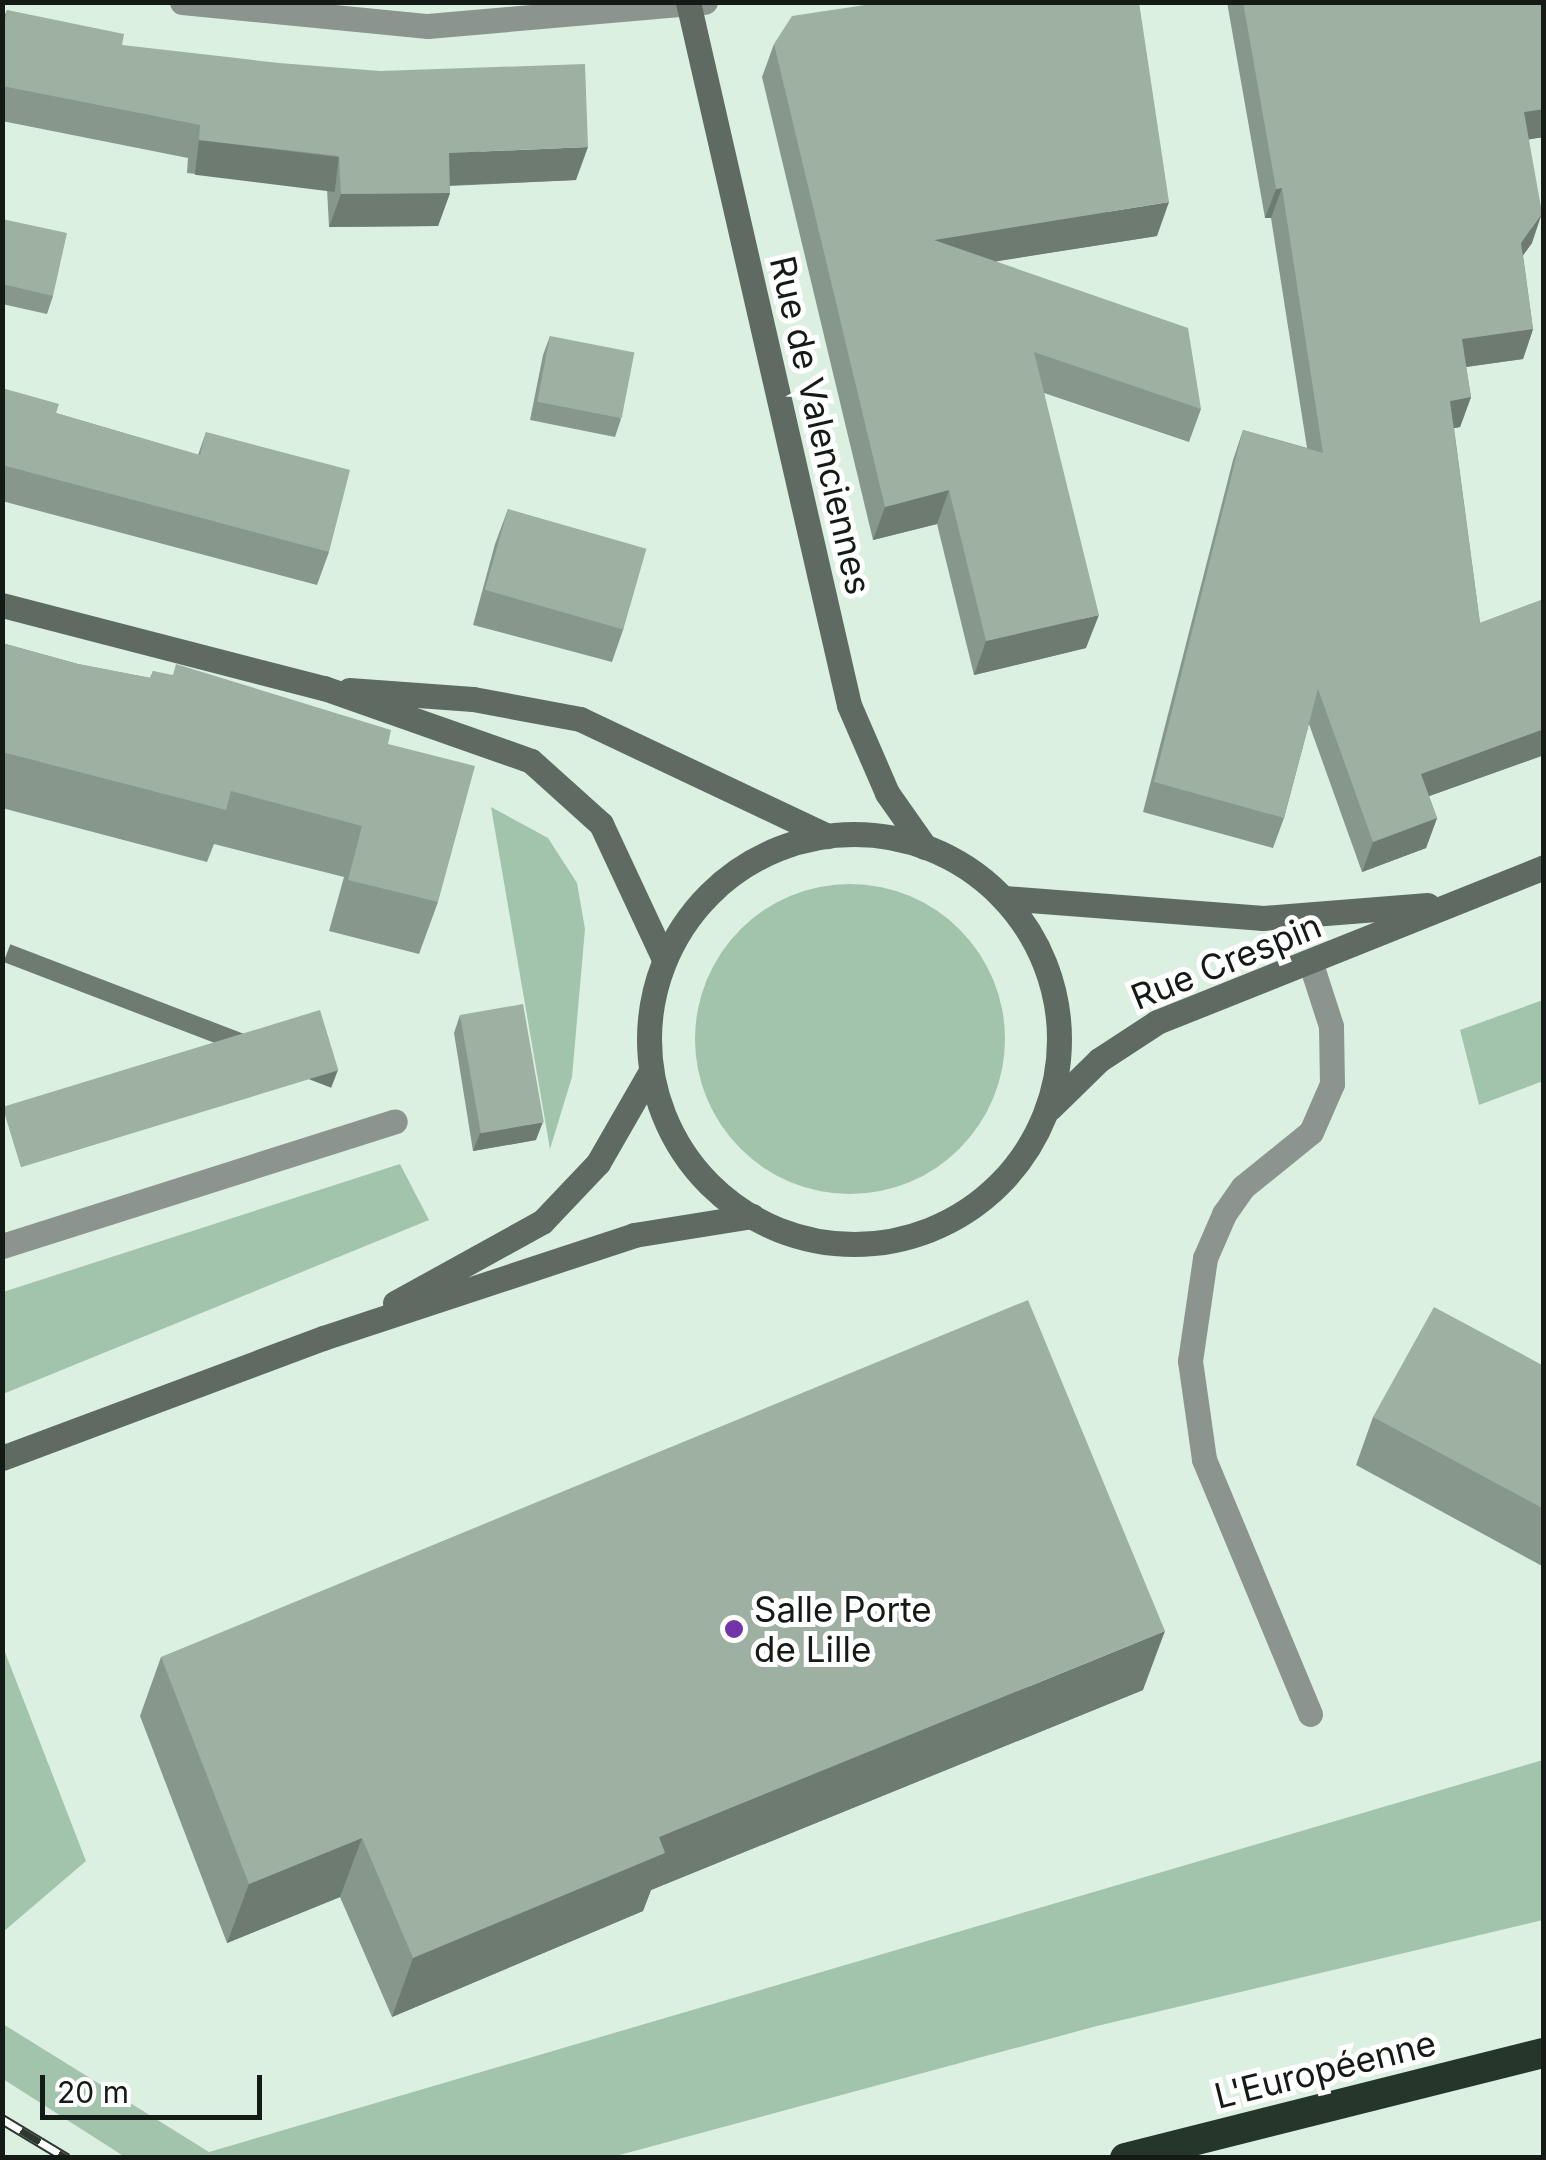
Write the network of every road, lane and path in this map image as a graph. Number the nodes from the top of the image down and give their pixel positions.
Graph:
1 (182, 2) edge
2 (694, 3) edge
3 (2, 605) edge
4 (324, 688) junction
5 (828, 836) junction
6 (926, 846) junction
7 (1544, 866) edge
8 (1004, 898) junction
9 (1452, 901) junction
10 (664, 959) junction
11 (1311, 964) junction
12 (651, 1071) junction
13 (1045, 1113) junction
14 (394, 1121) dead end
15 (752, 1216) junction
16 (2, 1246) edge
17 (323, 1338) junction
18 (2, 1458) edge
19 (1310, 1714) dead end
20 (1544, 2053) edge
21 (1125, 2158) edge

1 - 2 street
2 - 6 main road, Rue de Valenciennes
3 - 4 main road
4 - 5 main road
4 - 10 main road
5 - 6 main road
5 - 10 main road
6 - 8 main road
7 - 9 main road, Rue Crespin
8 - 9 main road, Rue Crespin
8 - 13 main road
9 - 11 main road, Rue Crespin
10 - 12 main road
11 - 13 main road, Rue Crespin
11 - 19 street
12 - 15 main road
12 - 17 main road
13 - 15 main road
14 - 16 street
15 - 17 main road
17 - 18 main road
20 - 21 highway, L'Européenne

